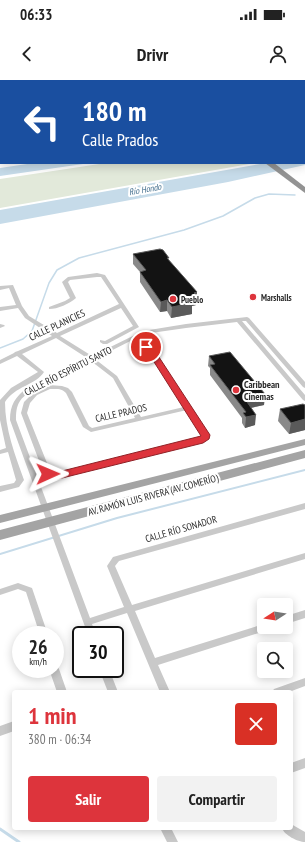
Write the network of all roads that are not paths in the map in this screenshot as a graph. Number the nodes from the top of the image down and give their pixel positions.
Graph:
1 (270, 164) edge
2 (280, 164) edge
3 (303, 186) edge
4 (0, 288) edge
5 (122, 305) junction
6 (19, 306) junction
7 (51, 308) dead end
8 (0, 309) edge
9 (238, 320) junction
10 (55, 335) junction
11 (102, 341) dead end
12 (140, 344) dead end
13 (17, 353) junction
14 (90, 358) junction
15 (0, 362) edge
16 (305, 386) edge
17 (305, 399) edge
18 (188, 408) junction
19 (139, 419) junction
20 (305, 442) edge
21 (10, 449) junction
22 (0, 452) edge
23 (305, 454) edge
24 (0, 489) edge
25 (305, 506) edge
26 (45, 507) junction
27 (0, 519) edge
28 (52, 526) junction
29 (0, 535) edge
30 (305, 556) edge
31 (0, 592) edge
32 (129, 609) junction
33 (305, 614) edge
34 (293, 618) edge
35 (87, 622) junction
36 (41, 626) edge
37 (89, 626) edge
38 (257, 630) edge
39 (152, 664) junction
40 (57, 678) edge
41 (108, 678) edge
42 (305, 682) edge
43 (61, 690) edge
44 (112, 690) edge
45 (163, 690) edge
46 (283, 690) edge
47 (305, 763) edge
48 (293, 767) edge
49 (166, 830) edge
50 (291, 830) edge
51 (305, 838) edge
52 (173, 842) edge

1 - 3 highway
2 - 3 highway
4 - 6 street
5 - 7 street
5 - 10 street, CALLE PLANICIES
5 - 11 street
6 - 8 street
6 - 10 street
9 - 14 street, CALLE RÍO ESPÍRITU SANTO
9 - 16 street, CALLE RÍO ESPÍRITU SANTO
9 - 17 street
10 - 13 street, CALLE PLANICIES
10 - 14 street
12 - 18 street
13 - 15 street, CALLE PLANICIES
13 - 21 street
14 - 19 street
14 - 26 street, CALLE RÍO ESPÍRITU SANTO
18 - 19 street, CALLE PRADOS
18 - 19 street, CALLE PRADOS
20 - 26 main road, AV. RAMÓN LUIS RIVERA (AV. COMERÍO)
21 - 22 street
21 - 24 street
23 - 28 main road, AV. RAMÓN LUIS RIVERA (AV. COMERÍO)
25 - 32 street, CALLE RÍO SONADOR
26 - 27 main road, AV. RAMÓN LUIS RIVERA (AV. COMERÍO)
26 - 28 street, CALLE RÍO ESPÍRITU SANTO
28 - 29 main road, AV. RAMÓN LUIS RIVERA (AV. COMERÍO)
28 - 35 street, CALLE RÍO ESPÍRITU SANTO
30 - 32 street
31 - 36 street
32 - 35 street
32 - 39 street
33 - 34 street
35 - 37 street, CALLE RÍO ESPÍRITU SANTO
38 - 39 street
39 - 45 street
40 - 43 street
41 - 44 street
42 - 46 street
47 - 48 street
49 - 52 street
50 - 51 street

